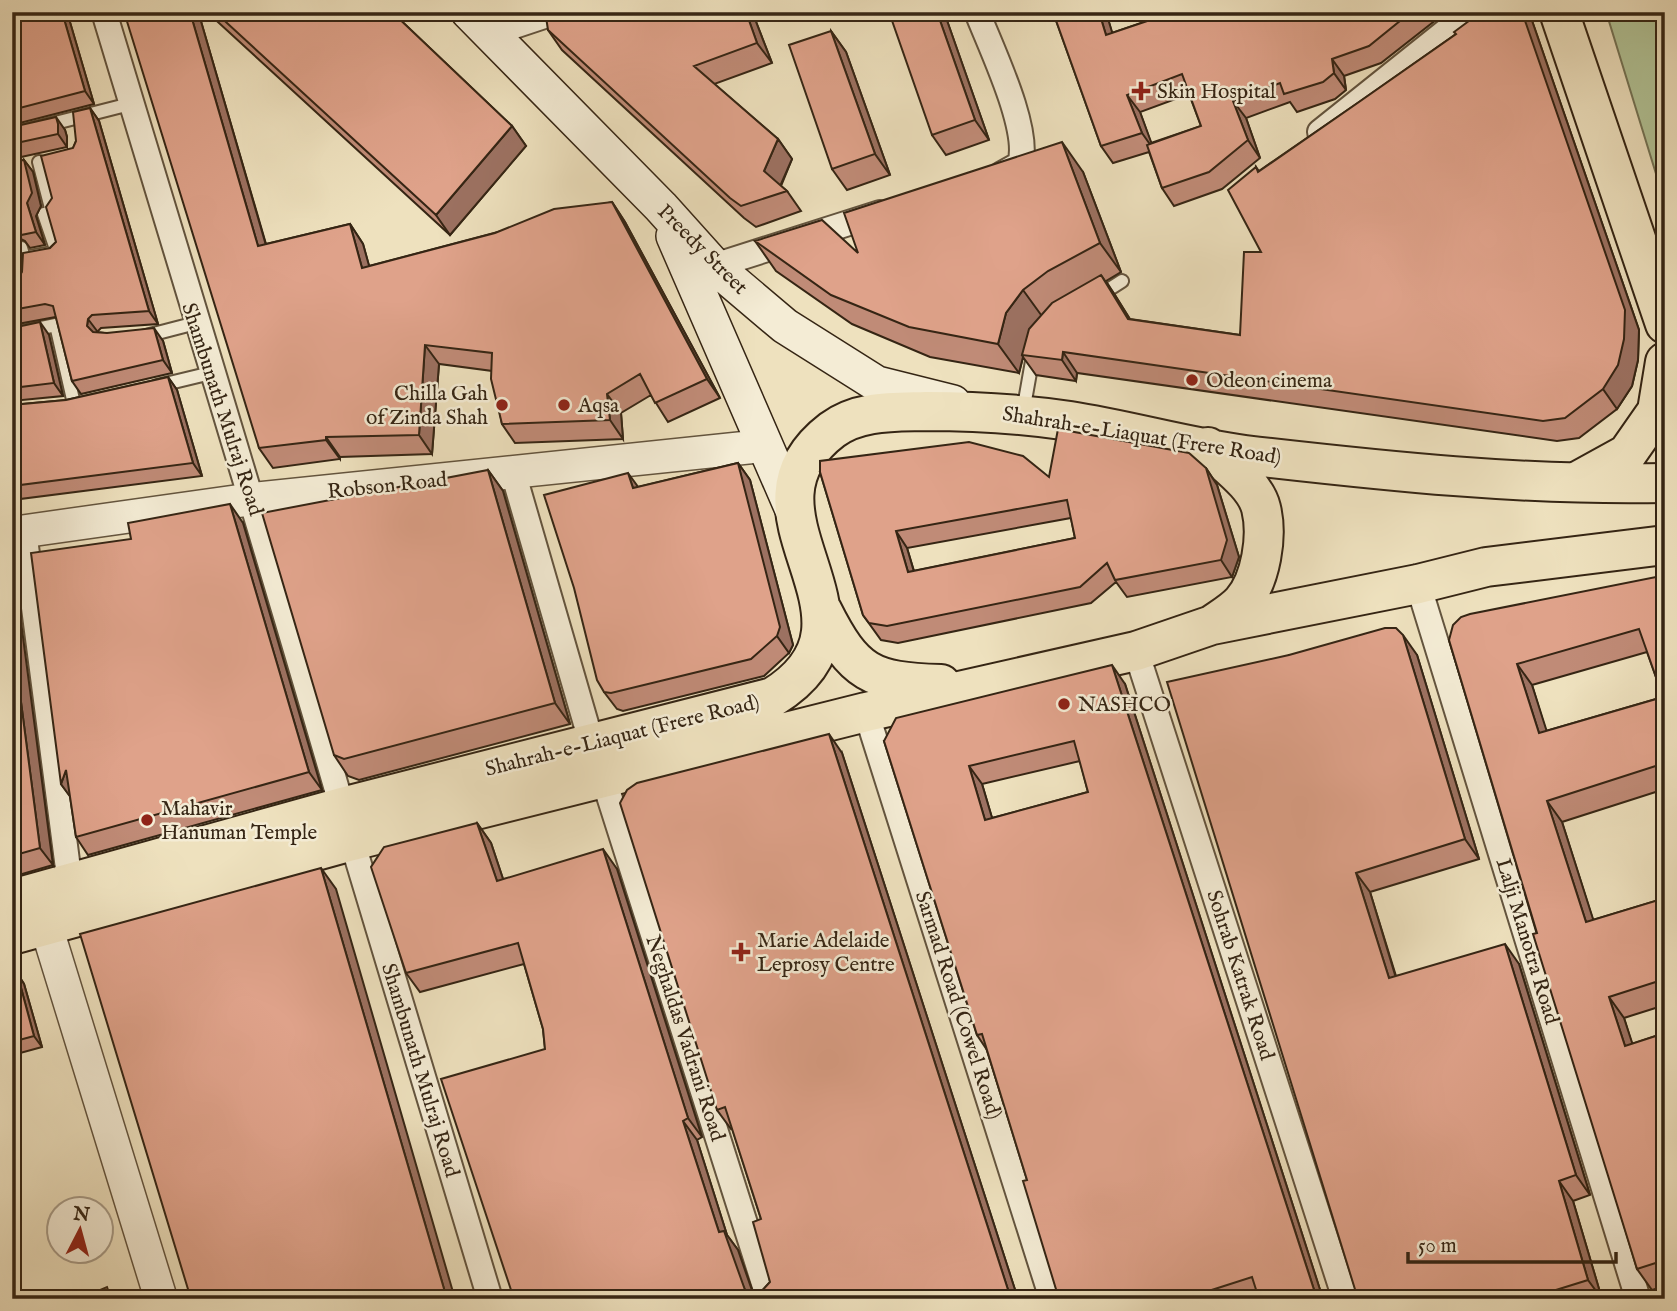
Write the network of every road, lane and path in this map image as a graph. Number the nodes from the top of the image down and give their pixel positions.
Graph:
1 (104, 12) edge
2 (556, 12) edge
3 (977, 12) edge
4 (1470, 12) edge
5 (1559, 12) edge
6 (479, 23) edge
7 (130, 104) junction
8 (71, 118) junction
9 (12, 134) edge
10 (76, 136) edge
11 (1296, 151) edge
12 (24, 166) edge
13 (983, 180) edge
14 (904, 205) edge
15 (661, 207) junction
16 (12, 249) edge
17 (714, 266) junction
18 (1122, 281) dead end
19 (1080, 307) edge
20 (196, 323) junction
21 (1665, 324) edge
22 (12, 334) edge
23 (124, 339) edge
24 (1040, 340) edge
25 (1665, 362) edge
26 (211, 373) junction
27 (145, 389) edge
28 (88, 401) edge
29 (985, 411) junction
30 (1023, 415) junction
31 (763, 446) junction
32 (1208, 447) junction
33 (513, 472) junction
34 (1577, 482) junction
35 (1665, 483) edge
36 (253, 499) junction
37 (794, 512) junction
38 (18, 532) edge
39 (1665, 545) edge
40 (1418, 584) junction
41 (822, 610) junction
42 (1212, 625) junction
43 (1136, 651) junction
44 (1044, 673) junction
45 (866, 712) junction
46 (591, 741) junction
47 (603, 777) junction
48 (347, 824) junction
49 (35, 907) edge
50 (161, 1299) edge
51 (490, 1299) edge
52 (769, 1299) edge
53 (1052, 1299) edge
54 (1345, 1299) edge
55 (1638, 1299) edge

1 - 7 street, Shambunath Mulraj Road
2 - 6 street
3 - 13 street
4 - 11 street
5 - 21 main road
6 - 15 main road, Preedy Street
7 - 8 lane
7 - 20 street, Shambunath Mulraj Road
8 - 9 lane
8 - 10 lane
12 - 16 lane
14 - 17 street
15 - 17 main road, Preedy Street
15 - 31 main road
17 - 29 main road, Preedy Street
18 - 19 lane
20 - 23 lane
20 - 26 street, Shambunath Mulraj Road
22 - 28 lane
24 - 30 lane
25 - 34 main road
26 - 27 lane
26 - 36 street, Shambunath Mulraj Road
29 - 30 main road, Shahrah-e-Liaquat (Frere Road)
29 - 37 main road, Shahrah-e-Liaquat (Frere Road)
30 - 32 main road, Shahrah-e-Liaquat (Frere Road)
31 - 33 street, Robson Road
31 - 37 main road
32 - 34 main road, Shahrah-e-Liaquat (Frere Road)
32 - 42 main road
33 - 36 street, Robson Road
33 - 46 street
34 - 35 main road, Shahrah-e-Liaquat (Frere Road)
36 - 38 street, Robson Road
36 - 48 street, Shambunath Mulraj Road
37 - 41 main road, Shahrah-e-Liaquat (Frere Road)
38 - 49 street
39 - 40 main road, Shahrah-e-Liaquat (Frere Road)
40 - 42 main road, Shahrah-e-Liaquat (Frere Road)
40 - 55 street, Lalji Manotra Road
41 - 44 main road
41 - 46 main road, Shahrah-e-Liaquat (Frere Road)
42 - 43 main road, Shahrah-e-Liaquat (Frere Road)
43 - 44 main road, Shahrah-e-Liaquat (Frere Road)
43 - 54 street, Sohrab Katrak Road
44 - 45 main road, Shahrah-e-Liaquat (Frere Road)
45 - 47 main road, Shahrah-e-Liaquat (Frere Road)
45 - 53 street, Sarmad Road (Cowel Road)
46 - 48 main road, Shahrah-e-Liaquat (Frere Road)
47 - 48 main road, Shahrah-e-Liaquat (Frere Road)
47 - 52 street, Neghaldas Vadrani Road
48 - 49 main road, Shahrah-e-Liaquat (Frere Road)
48 - 51 street, Shambunath Mulraj Road
49 - 50 street

